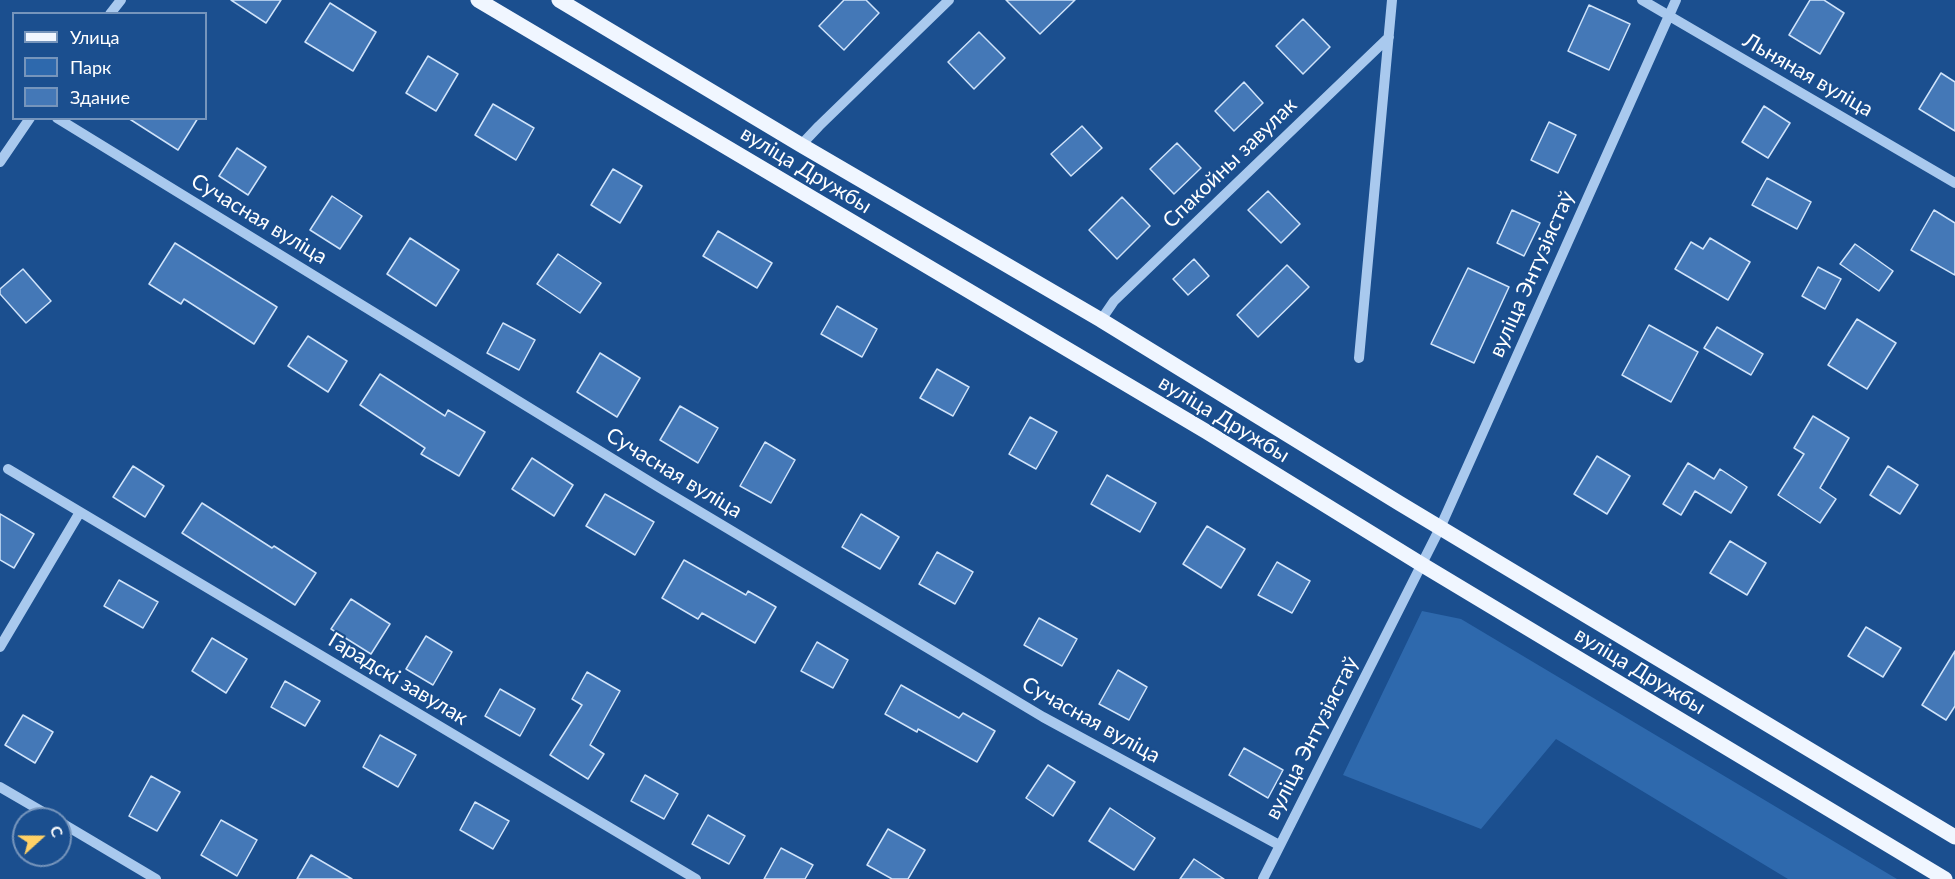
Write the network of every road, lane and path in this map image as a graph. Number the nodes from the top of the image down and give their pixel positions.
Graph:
1 (121, 0) edge
2 (478, 0) edge
3 (559, 0) edge
4 (950, 0) edge
5 (1392, 0) edge
6 (1642, 0) edge
7 (1676, 0) edge
8 (112, 12) edge
9 (1669, 16) junction
10 (1389, 37) junction
11 (29, 120) edge
12 (60, 120) edge
13 (801, 145) junction
14 (0, 162) edge
15 (1955, 183) edge
16 (1101, 320) junction
17 (1359, 358) dead end
18 (8, 469) dead end
19 (80, 512) junction
20 (1440, 528) junction
21 (1421, 564) junction
22 (0, 647) edge
23 (0, 787) edge
24 (34, 807) edge
25 (72, 829) edge
26 (1955, 837) edge
27 (1279, 845) junction
28 (156, 879) edge
29 (696, 879) edge
30 (1263, 879) edge
31 (1946, 879) edge

1 - 8 street
2 - 21 main road, вуліца Дружбы
3 - 13 main road, вуліца Дружбы
4 - 13 street
5 - 10 street
6 - 9 street, Льняная вуліца
7 - 9 street, вуліца Энтузіястаў
9 - 15 street, Льняная вуліца
9 - 20 street, вуліца Энтузіястаў
10 - 16 street, Спакойны завулак
10 - 17 street
11 - 14 street
12 - 27 street, Сучасная вуліца
13 - 16 main road, вуліца Дружбы
16 - 20 main road, вуліца Дружбы
18 - 19 street, Гарадскі завулак
19 - 22 street
19 - 29 street, Гарадскі завулак
20 - 21 street, вуліца Энтузіястаў
20 - 26 main road, вуліца Дружбы
21 - 27 street, вуліца Энтузіястаў
21 - 31 main road, вуліца Дружбы
23 - 24 street
25 - 28 street
27 - 30 street, вуліца Энтузіястаў

